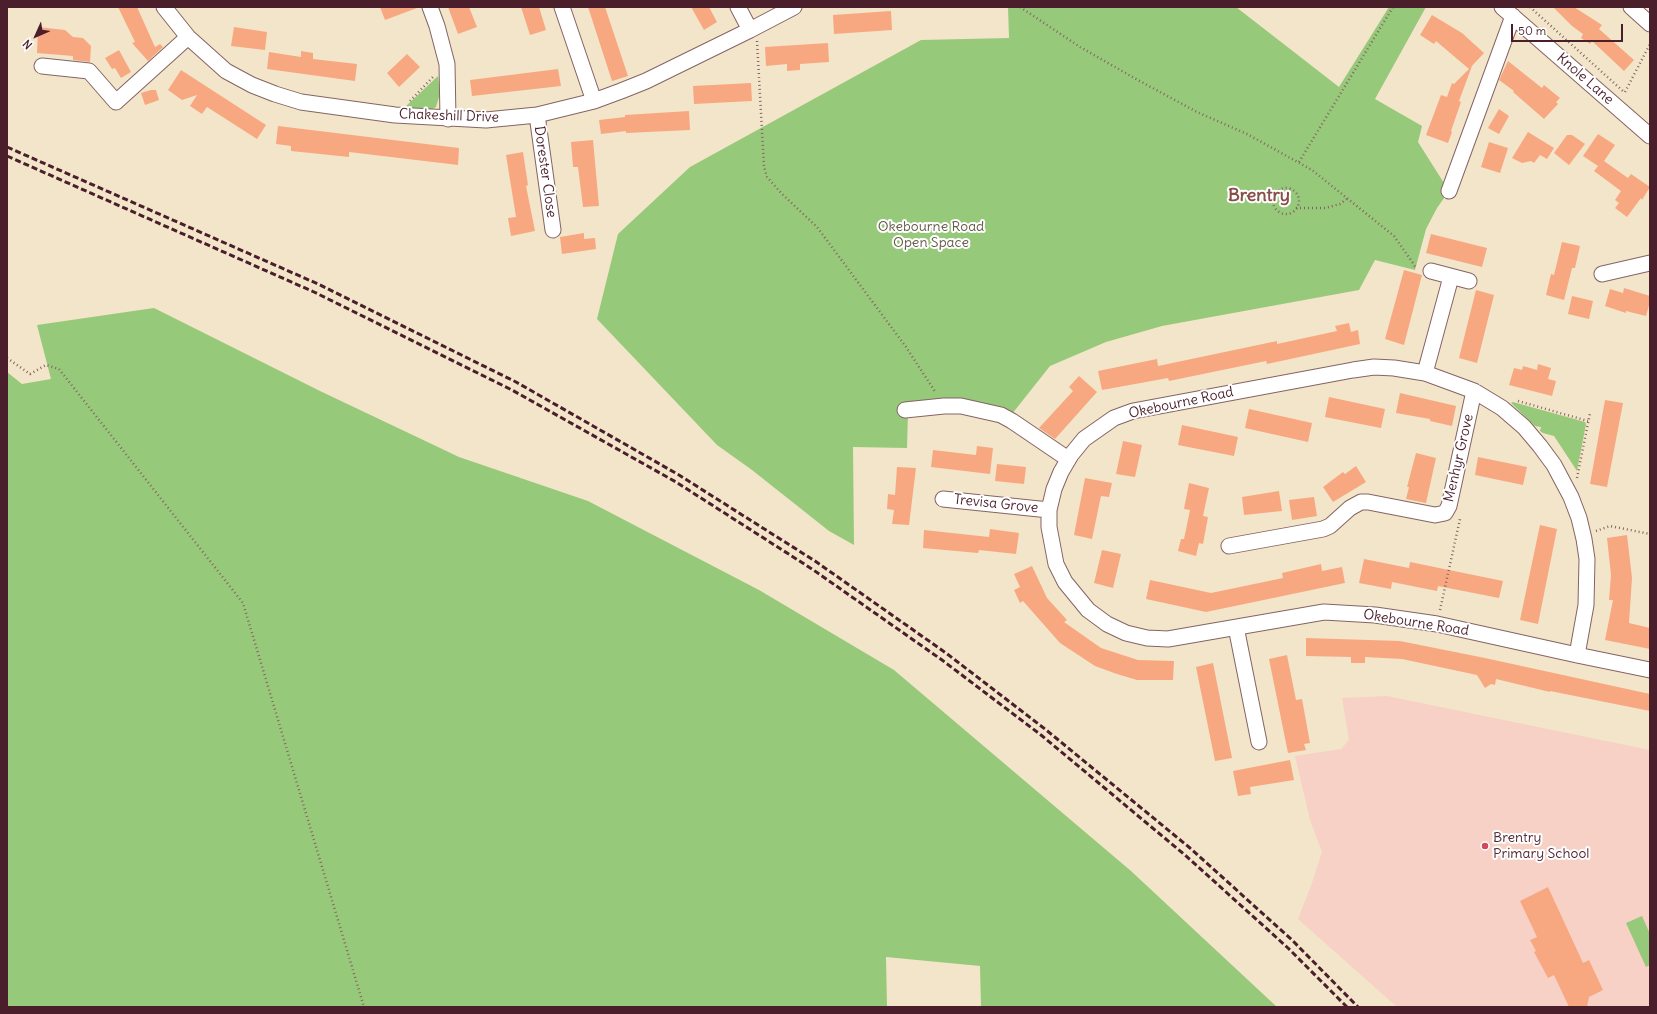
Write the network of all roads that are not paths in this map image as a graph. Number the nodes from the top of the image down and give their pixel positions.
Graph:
1 (164, 7) edge
2 (430, 7) edge
3 (562, 7) edge
4 (738, 7) edge
5 (794, 7) edge
6 (1631, 7) edge
7 (1507, 12) edge
8 (1650, 24) edge
9 (753, 29) junction
10 (188, 37) junction
11 (42, 66) dead end
12 (594, 100) junction
13 (537, 115) junction
14 (448, 119) junction
15 (1650, 136) edge
16 (1448, 192) dead end
17 (553, 230) dead end
18 (1650, 263) edge
19 (1431, 271) road end
20 (1602, 274) dead end
21 (1451, 277) junction
22 (1469, 281) dead end
23 (1425, 373) junction
24 (1474, 391) junction
25 (905, 410) dead end
26 (1068, 459) junction
27 (943, 498) dead end
28 (1049, 510) junction
29 (1229, 546) dead end
30 (1236, 627) junction
31 (1577, 655) junction
32 (1650, 670) edge
33 (1259, 742) dead end

1 - 10 street, Chakeshill Drive
2 - 14 street
3 - 12 street
4 - 9 street
5 - 9 street, Chakeshill Drive
6 - 8 street
7 - 15 street, Knole Lane
7 - 16 street
9 - 12 street, Chakeshill Drive
10 - 11 street
10 - 14 street, Chakeshill Drive
12 - 13 street, Chakeshill Drive
13 - 14 street, Chakeshill Drive
13 - 17 street, Dorester Close
18 - 20 street
19 - 21 street
21 - 22 street
21 - 23 street
23 - 24 street, Okebourne Road
23 - 26 street, Okebourne Road
24 - 29 street, Menhyr Grove
24 - 31 street, Okebourne Road
25 - 26 street
26 - 28 street, Okebourne Road
27 - 28 street, Trevisa Grove
28 - 30 street, Okebourne Road
30 - 31 street, Okebourne Road
30 - 33 street
31 - 32 street, Okebourne Road

